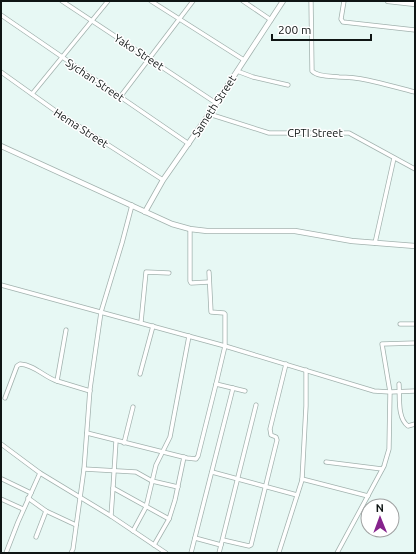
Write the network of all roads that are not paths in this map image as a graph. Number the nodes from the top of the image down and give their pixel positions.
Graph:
1 (62, 1) edge
2 (108, 1) edge
3 (151, 1) edge
4 (193, 1) edge
5 (243, 1) edge
6 (283, 1) edge
7 (311, 1) edge
8 (344, 1) edge
9 (388, 1) edge
10 (415, 4) edge
11 (1, 15) edge
12 (179, 20) junction
13 (271, 20) junction
14 (92, 21) junction
15 (415, 30) edge
16 (61, 57) junction
17 (150, 58) junction
18 (244, 60) junction
19 (237, 71) junction
20 (1, 72) edge
21 (288, 85) dead end
22 (415, 92) edge
23 (32, 94) junction
24 (120, 97) junction
25 (216, 103) junction
26 (209, 114) junction
27 (189, 144) junction
28 (1, 146) edge
29 (394, 158) junction
30 (415, 169) edge
31 (163, 180) junction
32 (132, 205) junction
33 (145, 212) junction
34 (190, 229) junction
35 (375, 243) junction
36 (415, 246) edge
37 (210, 272) dead end
38 (169, 273) dead end
39 (209, 282) junction
40 (1, 285) edge
41 (101, 312) junction
42 (142, 322) junction
43 (400, 324) dead end
44 (415, 324) edge
45 (153, 326) junction
46 (66, 330) dead end
47 (189, 336) junction
48 (415, 344) edge
49 (225, 346) junction
50 (286, 364) junction
51 (306, 370) junction
52 (140, 374) dead end
53 (57, 381) junction
54 (216, 384) junction
55 (399, 384) dead end
56 (233, 388) junction
57 (90, 391) junction
58 (245, 391) dead end
59 (415, 391) edge
60 (390, 392) junction
61 (400, 392) junction
62 (5, 398) dead end
63 (256, 405) dead end
64 (133, 407) dead end
65 (415, 424) edge
66 (87, 433) junction
67 (116, 441) junction
68 (124, 443) junction
69 (1, 444) edge
70 (163, 452) junction
71 (184, 457) junction
72 (326, 462) dead end
73 (84, 469) junction
74 (382, 469) junction
75 (114, 471) junction
76 (212, 472) junction
77 (40, 473) junction
78 (238, 478) junction
79 (2, 479) dead end
80 (302, 479) junction
81 (152, 481) junction
82 (178, 487) junction
83 (266, 487) junction
84 (113, 488) junction
85 (31, 493) junction
86 (297, 495) junction
87 (368, 496) junction
88 (28, 498) junction
89 (80, 498) junction
90 (1, 499) edge
91 (146, 507) junction
92 (23, 509) junction
93 (46, 511) junction
94 (111, 516) junction
95 (169, 519) junction
96 (76, 525) junction
97 (132, 531) junction
98 (36, 537) dead end
99 (195, 538) junction
100 (223, 540) junction
101 (154, 545) junction
102 (222, 545) junction
103 (279, 552) edge
104 (6, 553) edge
105 (71, 553) edge
106 (166, 553) edge
107 (191, 553) edge
108 (220, 553) edge
109 (337, 553) edge

1 - 14 street, Yako Street
2 - 14 street
3 - 12 street
4 - 12 street
5 - 13 street
6 - 13 street, Sameth Street
7 - 22 street
8 - 15 street
9 - 10 street
11 - 16 street, Sychan Street
12 - 17 street
12 - 18 street
13 - 18 street, Sameth Street
14 - 16 street
14 - 17 street, Yako Street
16 - 23 street
16 - 24 street, Sychan Street
17 - 24 street
17 - 25 street, Yako Street
18 - 19 street, Sameth Street
19 - 21 street
19 - 25 street, Sameth Street
20 - 23 street, Hema Street
23 - 31 street, Hema Street
24 - 27 street, Sychan Street
25 - 26 street, Sameth Street
26 - 27 street, Sameth Street
26 - 29 street, CPTI Street
27 - 31 street, Sameth Street
28 - 32 street
29 - 30 street, CPTI Street
29 - 35 street
31 - 33 street, Sameth Street
32 - 33 street
32 - 41 street
33 - 34 street
34 - 35 street
34 - 39 street
35 - 36 street
37 - 39 street
38 - 42 street
39 - 49 street
40 - 41 street
41 - 42 street
41 - 57 street
42 - 45 street
43 - 44 street
45 - 47 street
45 - 52 street
46 - 53 street
47 - 49 street
47 - 70 street
48 - 60 street
49 - 50 street
49 - 54 street
50 - 51 street
50 - 83 street
51 - 60 street
51 - 80 street
53 - 57 street
53 - 62 street
54 - 56 street
54 - 71 street
55 - 61 street
56 - 58 street
56 - 76 street
57 - 66 street
59 - 61 street
60 - 61 street
60 - 74 street
61 - 65 street
63 - 78 street
64 - 68 street
66 - 67 street
66 - 73 street
67 - 68 street
67 - 75 street
68 - 70 street
69 - 77 street
70 - 71 street
70 - 81 street
71 - 82 street
72 - 74 street
73 - 75 street
73 - 89 street
74 - 87 street
75 - 81 street
75 - 84 street
76 - 78 street
76 - 99 street
77 - 85 street
77 - 89 street
78 - 83 street
78 - 100 street
79 - 85 street
80 - 86 street
80 - 87 street
81 - 82 street
81 - 91 street
82 - 95 street
83 - 86 street
83 - 100 street
84 - 91 street
84 - 94 street
85 - 88 street
86 - 103 street
87 - 109 street
88 - 92 street
88 - 93 street
89 - 94 street
89 - 96 street
90 - 92 street
91 - 95 street
91 - 97 street
92 - 104 street
93 - 96 street
93 - 98 street
94 - 97 street
95 - 101 street
96 - 105 street
97 - 101 street
99 - 102 street
99 - 107 street
100 - 102 street
101 - 106 street
102 - 108 street

